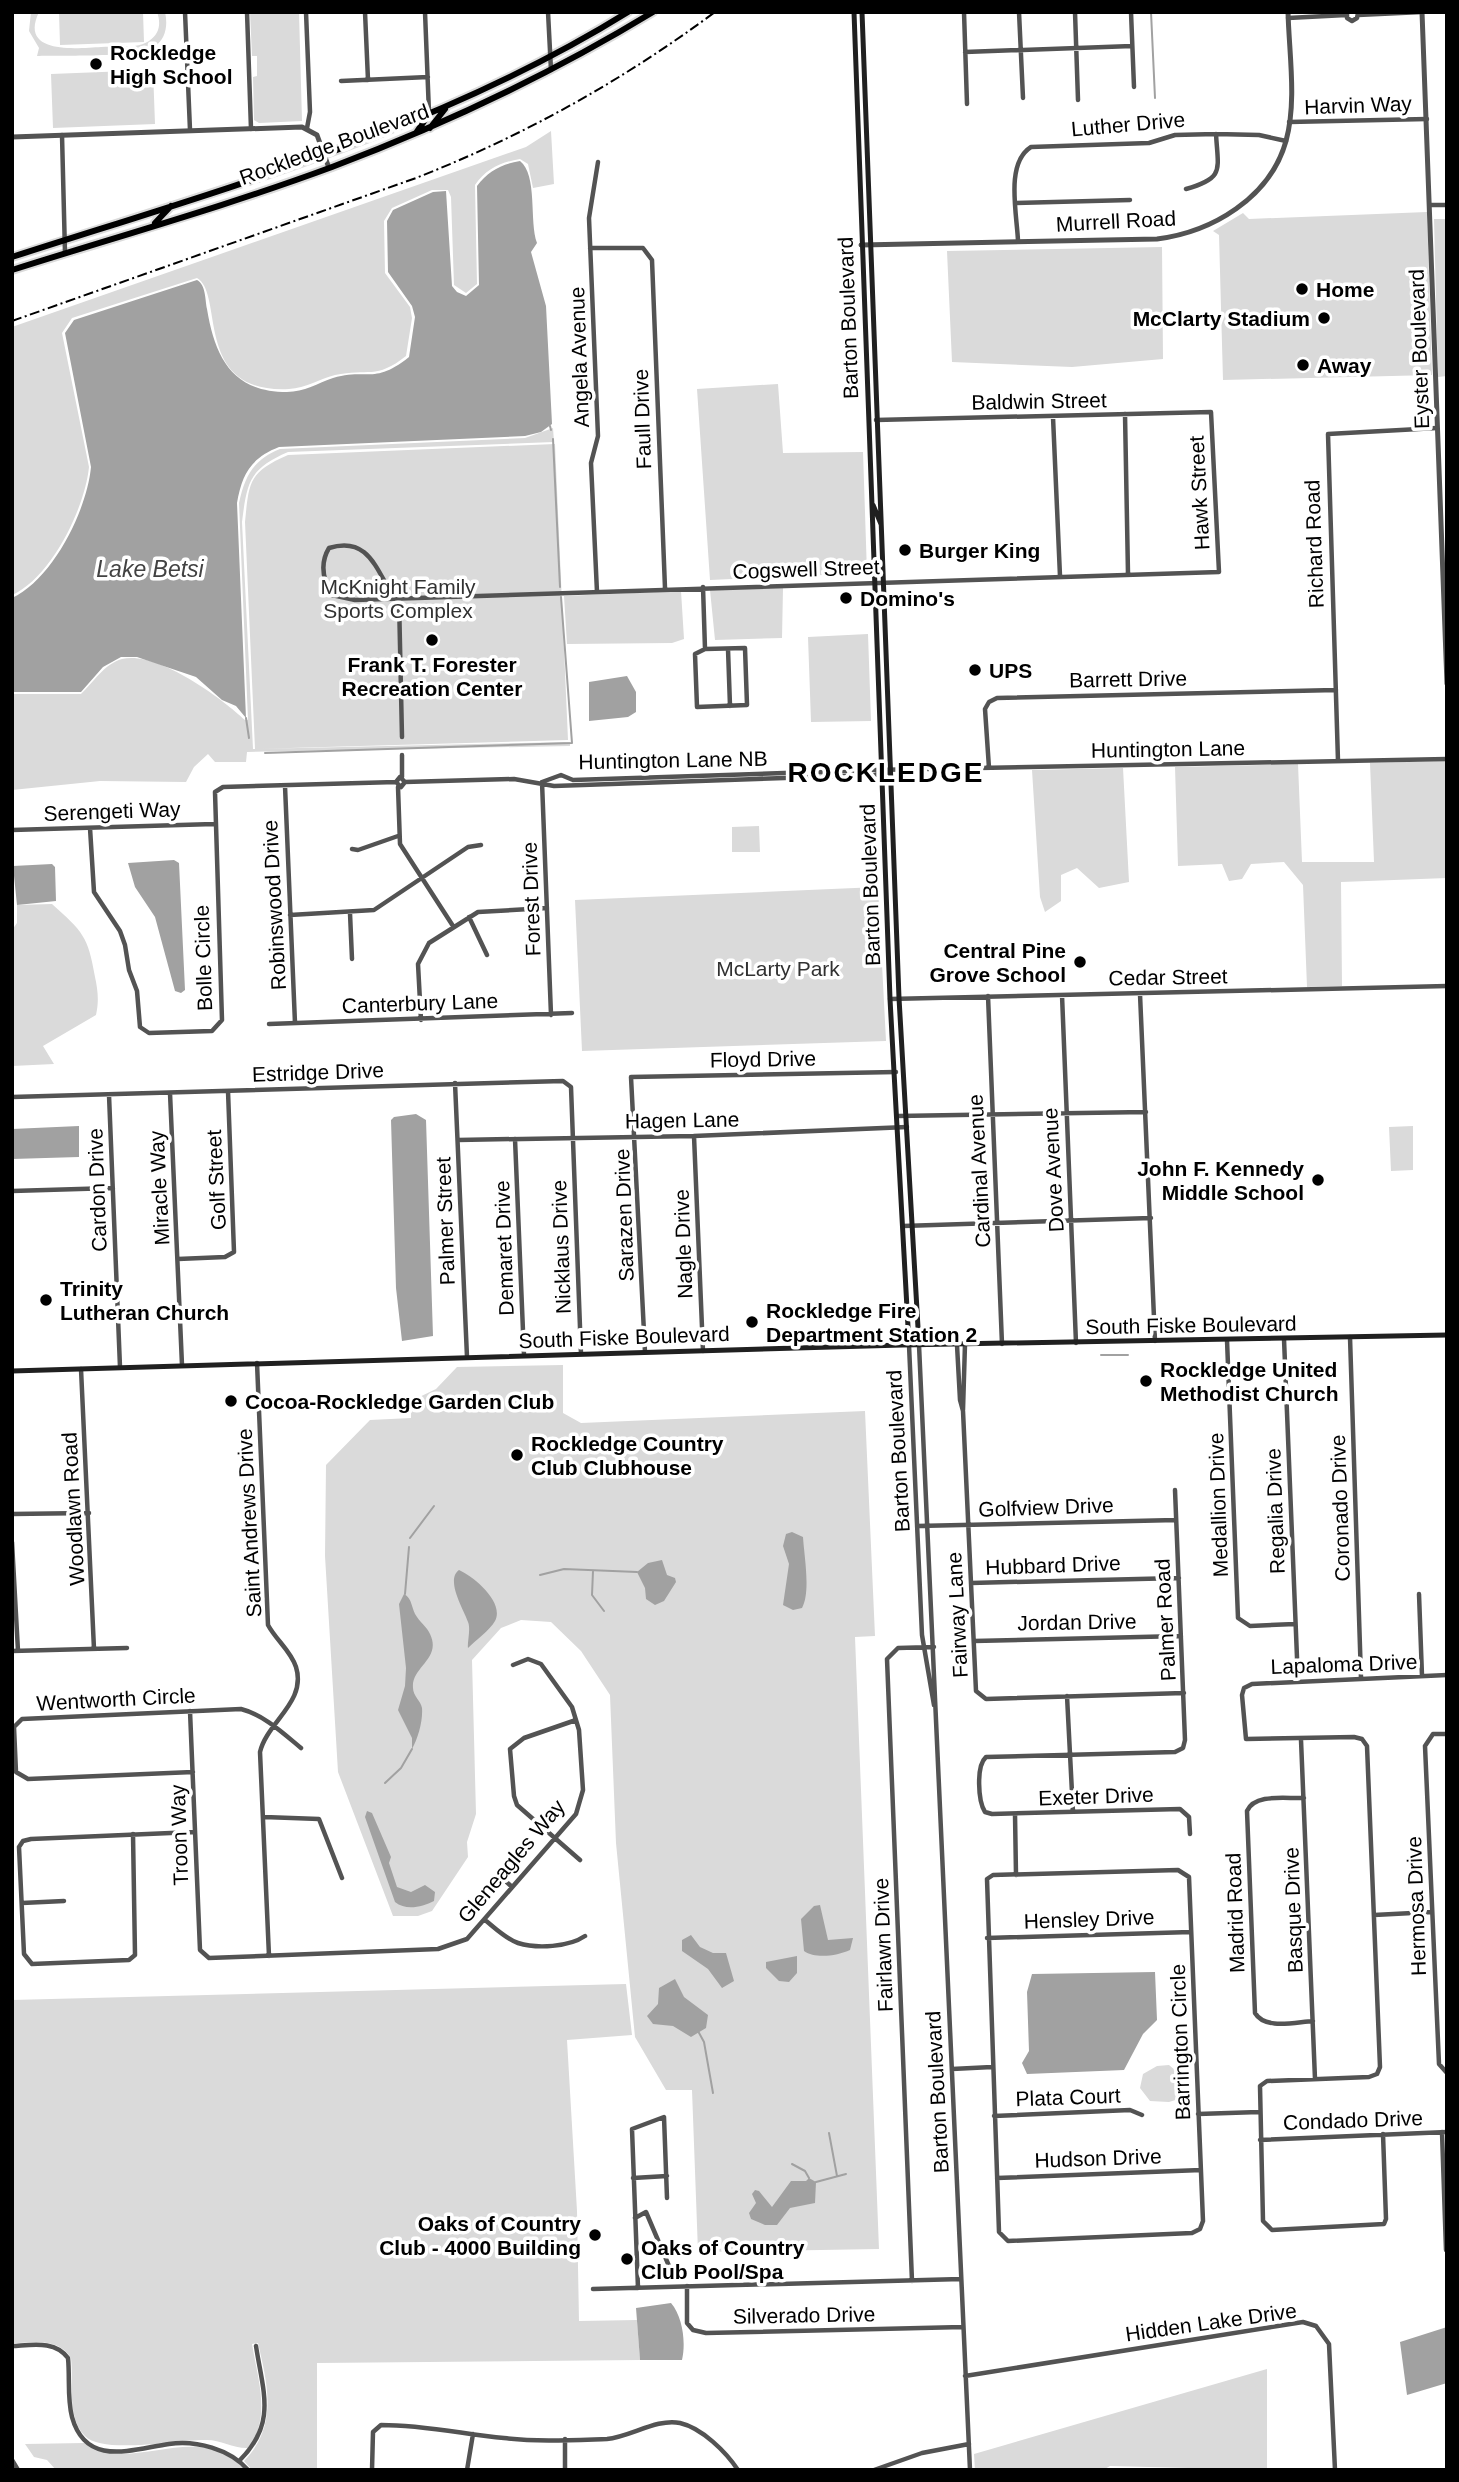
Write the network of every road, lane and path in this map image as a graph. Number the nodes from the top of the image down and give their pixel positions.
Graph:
1 (185, 12) edge
2 (247, 12) edge
3 (306, 12) edge
4 (365, 12) edge
5 (425, 12) edge
6 (548, 12) edge
7 (628, 12) edge
8 (653, 12) edge
9 (854, 12) edge
10 (862, 12) edge
11 (964, 12) edge
12 (1019, 12) edge
13 (1075, 12) edge
14 (1131, 12) edge
15 (1422, 12) edge
16 (1347, 14) edge
17 (1358, 14) edge
18 (1288, 15) edge
19 (616, 16) edge
20 (1132, 46) junction
21 (1077, 48) junction
22 (1020, 50) junction
23 (965, 52) junction
24 (551, 56) junction
25 (863, 58) junction
26 (854, 59) junction
27 (551, 70) junction
28 (428, 77) junction
29 (368, 80) junction
30 (341, 81) dead end
31 (1134, 87) dead end
32 (1023, 99) dead end
33 (1078, 100) dead end
34 (967, 104) dead end
35 (449, 106) junction
36 (429, 114) junction
37 (1427, 119) junction
38 (1289, 122) junction
39 (866, 124) junction
40 (856, 125) junction
41 (305, 127) junction
42 (430, 128) junction
43 (251, 129) junction
44 (190, 131) junction
45 (415, 134) junction
46 (1216, 134) junction
47 (62, 135) junction
48 (12, 137) edge
49 (1286, 141) junction
50 (324, 156) junction
51 (598, 162) dead end
52 (329, 168) junction
53 (1186, 189) dead end
54 (194, 198) junction
55 (1130, 200) dead end
56 (1016, 203) junction
57 (1431, 205) junction
58 (1447, 205) edge
59 (171, 206) junction
60 (178, 217) junction
61 (150, 226) junction
62 (64, 240) junction
63 (1018, 241) junction
64 (861, 245) junction
65 (870, 245) junction
66 (590, 248) junction
67 (65, 253) junction
68 (12, 257) edge
69 (12, 270) edge
70 (864, 316) junction
71 (874, 346) junction
72 (1211, 412) joint
73 (1125, 414) junction
74 (1054, 416) junction
75 (868, 420) junction
76 (877, 420) junction
77 (1437, 428) junction
78 (870, 459) junction
79 (879, 477) junction
80 (870, 491) junction
81 (881, 524) junction
82 (1219, 572) joint
83 (1128, 574) junction
84 (1060, 576) junction
85 (873, 582) junction
86 (884, 582) junction
87 (703, 587) junction
88 (665, 589) junction
89 (597, 592) junction
90 (397, 599) junction
91 (705, 649) junction
92 (729, 649) junction
93 (888, 680) junction
94 (878, 681) junction
95 (1447, 684) edge
96 (1336, 690) junction
97 (730, 706) junction
98 (402, 737) dead end
99 (402, 755) dead end
100 (1447, 759) edge
101 (1338, 761) junction
102 (989, 768) junction
103 (891, 771) junction
104 (882, 772) junction
105 (842, 774) junction
106 (404, 780) junction
107 (542, 782) junction
108 (397, 785) junction
109 (285, 786) junction
110 (214, 824) junction
111 (90, 828) junction
112 (12, 830) edge
113 (398, 836) junction
114 (481, 845) dead end
115 (885, 846) junction
116 (893, 846) junction
117 (352, 849) dead end
118 (421, 878) junction
119 (547, 908) junction
120 (350, 913) junction
121 (290, 915) junction
122 (469, 916) junction
123 (453, 926) junction
124 (487, 955) dead end
125 (352, 959) dead end
126 (1447, 986) edge
127 (1140, 993) junction
128 (1062, 995) junction
129 (988, 996) junction
130 (899, 998) junction
131 (890, 999) junction
132 (572, 1013) dead end
133 (551, 1015) junction
134 (421, 1020) junction
135 (295, 1023) junction
136 (269, 1024) dead end
137 (896, 1072) junction
138 (631, 1077) joint
139 (455, 1083) junction
140 (228, 1091) junction
141 (170, 1093) junction
142 (109, 1095) junction
143 (12, 1097) edge
144 (1146, 1112) junction
145 (992, 1114) junction
146 (1066, 1114) junction
147 (898, 1116) junction
148 (906, 1116) junction
149 (899, 1128) junction
150 (907, 1128) junction
151 (636, 1136) junction
152 (694, 1136) junction
153 (573, 1138) junction
154 (515, 1139) junction
155 (458, 1140) junction
156 (113, 1188) junction
157 (12, 1191) edge
158 (1151, 1218) junction
159 (1071, 1220) junction
160 (998, 1222) junction
161 (914, 1224) junction
162 (904, 1226) junction
163 (178, 1259) junction
164 (905, 1262) junction
165 (917, 1275) junction
166 (1447, 1335) edge
167 (1350, 1337) junction
168 (1284, 1339) junction
169 (1227, 1340) junction
170 (1155, 1341) junction
171 (1076, 1343) junction
172 (965, 1344) junction
173 (1002, 1344) junction
174 (909, 1345) junction
175 (919, 1345) junction
176 (957, 1345) junction
177 (703, 1351) junction
178 (645, 1352) junction
179 (581, 1354) junction
180 (524, 1355) junction
181 (467, 1357) junction
182 (257, 1363) junction
183 (182, 1365) junction
184 (120, 1367) junction
185 (81, 1369) junction
186 (12, 1371) edge
187 (911, 1397) junction
188 (922, 1397) junction
189 (963, 1411) junction
190 (1175, 1490) dead end
191 (89, 1513) junction
192 (12, 1514) edge
193 (1176, 1520) junction
194 (969, 1525) junction
195 (917, 1526) junction
196 (928, 1526) junction
197 (12, 1542) edge
198 (1178, 1578) junction
199 (971, 1583) junction
200 (1419, 1594) dead end
201 (1295, 1624) junction
202 (1181, 1636) junction
203 (974, 1641) junction
204 (924, 1647) junction
205 (934, 1647) junction
206 (127, 1648) dead end
207 (94, 1649) junction
208 (15, 1651) edge
209 (513, 1665) dead end
210 (1447, 1675) edge
211 (1422, 1676) junction
212 (1361, 1678) junction
213 (1298, 1682) junction
214 (1184, 1693) junction
215 (1068, 1696) junction
216 (190, 1711) junction
217 (936, 1713) junction
218 (576, 1720) junction
219 (274, 1726) junction
220 (1447, 1734) edge
221 (1301, 1740) junction
222 (301, 1748) dead end
223 (1070, 1755) junction
224 (193, 1772) junction
225 (1304, 1798) junction
226 (1073, 1812) junction
227 (1015, 1814) junction
228 (264, 1817) junction
229 (194, 1832) junction
230 (133, 1834) junction
231 (1190, 1834) dead end
232 (555, 1837) junction
233 (580, 1860) dead end
234 (497, 1873) dead end
235 (1016, 1875) junction
236 (342, 1878) dead end
237 (512, 1887) junction
238 (64, 1901) dead end
239 (22, 1903) junction
240 (1432, 1912) junction
241 (1374, 1915) junction
242 (485, 1920) junction
243 (1191, 1932) junction
244 (585, 1936) dead end
245 (987, 1938) junction
246 (205, 1955) joint
247 (269, 1956) junction
248 (1313, 2021) junction
249 (992, 2067) junction
250 (952, 2069) junction
251 (1445, 2072) edge
252 (1315, 2079) junction
253 (1259, 2112) junction
254 (1198, 2114) junction
255 (1142, 2115) dead end
256 (995, 2116) junction
257 (1444, 2132) edge
258 (1383, 2134) junction
259 (1260, 2140) junction
260 (1201, 2170) junction
261 (667, 2176) junction
262 (634, 2178) junction
263 (997, 2178) junction
264 (667, 2198) dead end
265 (635, 2218) junction
266 (1446, 2223) edge
267 (1446, 2250) edge
268 (669, 2266) dead end
269 (961, 2279) junction
270 (912, 2281) junction
271 (687, 2286) junction
272 (638, 2288) junction
273 (593, 2289) dead end
274 (962, 2327) junction
275 (12, 2346) edge
276 (256, 2346) dead end
277 (965, 2376) junction
278 (473, 2434) junction
279 (565, 2439) junction
280 (968, 2444) junction
281 (240, 2460) junction
282 (13, 2461) edge
283 (18, 2470) edge
284 (248, 2470) edge
285 (372, 2470) edge
286 (467, 2470) edge
287 (565, 2470) edge
288 (738, 2470) edge
289 (874, 2470) edge
290 (970, 2470) edge
291 (1335, 2470) edge

1 - 44 street
2 - 43 street
3 - 41 street
4 - 29 street
5 - 28 street
6 - 24 street
7 - 19 main road, Rockledge Boulevard
8 - 27 main road, Rockledge Boulevard
9 - 26 main road, Barton Boulevard
10 - 25 main road, Barton Boulevard
11 - 23 street
12 - 22 street
13 - 21 street
14 - 20 street
15 - 17 street
15 - 37 street, Eyster Boulevard
16 - 17 street
16 - 18 street
18 - 38 street, Murrell Road
19 - 24 main road, Rockledge Boulevard
20 - 21 street
20 - 31 street
21 - 22 street
21 - 33 street
22 - 23 street
22 - 32 street
23 - 34 street
24 - 27 street
24 - 35 main road, Rockledge Boulevard
25 - 26 main road
25 - 39 main road, Barton Boulevard
26 - 40 main road, Barton Boulevard
27 - 42 main road, Rockledge Boulevard
28 - 29 street
28 - 36 street
29 - 30 street
35 - 36 main road, Rockledge Boulevard
35 - 42 main road
36 - 45 main road
36 - 50 main road, Rockledge Boulevard
37 - 38 street, Harvin Way
37 - 57 street, Eyster Boulevard
38 - 49 street, Murrell Road
39 - 40 main road
39 - 65 main road, Barton Boulevard
40 - 64 main road, Barton Boulevard
41 - 43 street
41 - 50 street
42 - 45 main road, Rockledge Boulevard
43 - 44 street
44 - 47 street
45 - 52 main road, Rockledge Boulevard
46 - 49 street, Luther Drive
46 - 53 street
46 - 56 street, Luther Drive
47 - 48 street
47 - 62 street
49 - 63 street, Murrell Road
50 - 52 street
50 - 54 main road, Rockledge Boulevard
51 - 66 street, Angela Avenue
52 - 60 main road, Rockledge Boulevard
54 - 59 main road, Rockledge Boulevard
54 - 60 main road
55 - 56 street
56 - 63 street, Luther Drive
57 - 58 street
57 - 77 street, Eyster Boulevard
59 - 61 main road
59 - 62 main road, Rockledge Boulevard
60 - 61 main road, Rockledge Boulevard
61 - 67 main road, Rockledge Boulevard
62 - 67 street
62 - 68 main road, Rockledge Boulevard
63 - 65 street, Murrell Road
64 - 65 street, Murrell Road
64 - 70 main road, Barton Boulevard
65 - 71 main road, Barton Boulevard
66 - 88 street, Faull Drive
66 - 89 street, Angela Avenue
67 - 69 main road, Rockledge Boulevard
70 - 71 main road
70 - 75 main road, Barton Boulevard
71 - 76 main road, Barton Boulevard
72 - 73 street, Baldwin Street
72 - 82 street, Hawk Street
73 - 74 street, Baldwin Street
73 - 83 street
74 - 76 street, Baldwin Street
74 - 84 street
75 - 76 street, Baldwin Street
75 - 78 main road, Barton Boulevard
76 - 79 main road, Barton Boulevard
77 - 95 street, Eyster Boulevard
77 - 96 street, Richard Road
78 - 79 main road
78 - 80 main road, Barton Boulevard
79 - 81 main road, Barton Boulevard
80 - 81 main road
80 - 85 main road, Barton Boulevard
81 - 86 main road, Barton Boulevard
82 - 83 street, Cogswell Street
83 - 84 street, Cogswell Street
84 - 86 street, Cogswell Street
85 - 86 street, Cogswell Street
85 - 87 street, Cogswell Street
85 - 94 main road, Barton Boulevard
86 - 93 main road, Barton Boulevard
87 - 88 street, Cogswell Street
87 - 91 street
88 - 89 street, Cogswell Street
89 - 90 street, Cogswell Street
90 - 90 street, Cogswell Street
90 - 98 street
91 - 92 street
91 - 97 street
92 - 97 street
92 - 97 street
93 - 94 main road
93 - 103 main road, Barton Boulevard
94 - 104 main road, Barton Boulevard
96 - 101 street, Richard Road
96 - 102 street, Barrett Drive
99 - 106 street
100 - 101 street, Huntington Lane
101 - 102 street, Huntington Lane
102 - 103 street, Huntington Lane
103 - 104 street, Huntington Lane NB
103 - 116 main road, Barton Boulevard
104 - 105 street, Huntington Lane NB
104 - 115 main road, Barton Boulevard
105 - 107 street
105 - 107 street, Huntington Lane NB
106 - 107 street
106 - 108 street
107 - 119 street, Forest Drive
108 - 109 street
108 - 113 street
109 - 110 street, Bolle Circle
109 - 121 street, Robinswood Drive
110 - 111 street, Serengeti Way
110 - 111 street, Bolle Circle
111 - 112 street, Serengeti Way
113 - 117 street
113 - 118 street
114 - 118 street
115 - 116 main road
115 - 131 main road, Barton Boulevard
116 - 130 main road, Barton Boulevard
118 - 120 street
118 - 123 street
119 - 122 street
119 - 133 street, Forest Drive
120 - 121 street
120 - 125 street
121 - 135 street, Robinswood Drive
122 - 123 street
122 - 124 street
123 - 134 street
126 - 127 street, Cedar Street
127 - 128 street, Cedar Street
127 - 144 street
128 - 129 street, Cedar Street
128 - 146 street, Dove Avenue
129 - 130 street, Cedar Street
129 - 145 street, Cardinal Avenue
130 - 131 street, Cedar Street
130 - 148 main road, Barton Boulevard
131 - 137 main road, Barton Boulevard
132 - 133 street, Canterbury Lane
133 - 134 street, Canterbury Lane
134 - 135 street, Canterbury Lane
135 - 136 street, Canterbury Lane
137 - 138 street, Floyd Drive
137 - 147 main road, Barton Boulevard
138 - 151 street, Sarazen Drive
139 - 140 street, Estridge Drive
139 - 153 street, Estridge Drive
139 - 155 street, Palmer Street
140 - 141 street, Estridge Drive
140 - 163 street, Golf Street
141 - 142 street, Estridge Drive
141 - 163 street, Miracle Way
142 - 143 street, Estridge Drive
142 - 156 street, Cardon Drive
144 - 146 street
144 - 158 street
145 - 146 street
145 - 148 street
145 - 160 street, Cardinal Avenue
146 - 159 street, Dove Avenue
147 - 148 street
147 - 149 main road, Barton Boulevard
148 - 150 main road, Barton Boulevard
149 - 150 street, Hagen Lane
149 - 152 street, Hagen Lane
149 - 162 main road, Barton Boulevard
150 - 161 main road, Barton Boulevard
151 - 152 street, Hagen Lane
151 - 153 street, Hagen Lane
151 - 178 street, Sarazen Drive
152 - 177 street, Nagle Drive
153 - 154 street, Hagen Lane
153 - 179 street, Nicklaus Drive
154 - 155 street, Hagen Lane
154 - 180 street, Demaret Drive
155 - 181 street, Palmer Street
156 - 157 street
156 - 184 street, Cardon Drive
158 - 159 street
158 - 170 street
159 - 160 street
159 - 171 street, Dove Avenue
160 - 161 street
160 - 173 street, Cardinal Avenue
161 - 162 street
161 - 165 main road, Barton Boulevard
162 - 164 main road, Barton Boulevard
163 - 183 street, Miracle Way
164 - 165 main road
164 - 174 main road, Barton Boulevard
165 - 175 main road, Barton Boulevard
166 - 167 main road, South Fiske Boulevard
167 - 168 main road, South Fiske Boulevard
167 - 212 street, Coronado Drive
168 - 169 main road, South Fiske Boulevard
168 - 201 street, Regalia Drive
169 - 170 main road, South Fiske Boulevard
169 - 201 street, Medallion Drive
170 - 171 main road, South Fiske Boulevard
171 - 173 main road, South Fiske Boulevard
172 - 173 main road, South Fiske Boulevard
172 - 176 main road, South Fiske Boulevard
172 - 189 street, Fairway Lane
174 - 175 main road, South Fiske Boulevard
174 - 177 main road, South Fiske Boulevard
174 - 187 street, Barton Boulevard
175 - 176 main road, South Fiske Boulevard
175 - 188 street, Barton Boulevard
176 - 189 street, Fairway Lane
177 - 178 main road, South Fiske Boulevard
178 - 179 main road, South Fiske Boulevard
179 - 180 main road, South Fiske Boulevard
180 - 181 main road, South Fiske Boulevard
181 - 182 main road, South Fiske Boulevard
182 - 183 main road, South Fiske Boulevard
182 - 219 street, Saint Andrews Drive
183 - 184 main road, South Fiske Boulevard
184 - 185 main road, South Fiske Boulevard
185 - 186 main road, South Fiske Boulevard
185 - 191 street, Woodlawn Road
187 - 188 street
187 - 195 street, Barton Boulevard
188 - 196 street, Barton Boulevard
189 - 194 street, Fairway Lane
190 - 193 street, Palmer Road
191 - 192 street
191 - 207 street, Woodlawn Road
193 - 194 street, Golfview Drive
193 - 198 street, Palmer Road
194 - 196 street, Golfview Drive
194 - 199 street, Fairway Lane
195 - 196 street, Golfview Drive
195 - 204 street, Barton Boulevard
196 - 205 street, Barton Boulevard
197 - 208 street
198 - 199 street, Hubbard Drive
198 - 202 street, Palmer Road
199 - 203 street, Fairway Lane
200 - 211 street
201 - 213 street, Regalia Drive
202 - 203 street, Jordan Drive
202 - 214 street, Palmer Road
203 - 215 street, Fairway Lane
204 - 205 street, Fairlawn Drive
204 - 217 street, Barton Boulevard
204 - 270 street, Fairlawn Drive
205 - 217 street, Barton Boulevard
206 - 207 street
207 - 208 street
209 - 218 street, Gleneagles Way
210 - 211 street, Lapaloma Drive
211 - 212 street, Lapaloma Drive
212 - 213 street, Lapaloma Drive
213 - 221 street, Lapaloma Drive
214 - 215 street, Fairway Lane
214 - 223 street, Palmer Road
215 - 223 street
216 - 219 street, Wentworth Circle
216 - 224 street, Troon Way
216 - 224 street, Wentworth Circle
217 - 250 street, Barton Boulevard
218 - 232 street, Gleneagles Way
218 - 232 street
219 - 222 street, Wentworth Circle
219 - 228 street, Saint Andrews Drive
220 - 240 street, Hermosa Drive
221 - 225 street, Basque Drive
221 - 241 street
223 - 226 street
223 - 227 street, Exeter Drive
224 - 229 street, Troon Way
225 - 248 street, Basque Drive
225 - 248 street, Madrid Road
226 - 227 street, Exeter Drive
226 - 231 street, Exeter Drive
227 - 235 street
228 - 236 street
228 - 247 street, Saint Andrews Drive
229 - 230 street
229 - 246 street, Troon Way
230 - 239 street
230 - 239 street
232 - 233 street
232 - 237 street, Gleneagles Way
234 - 237 street
235 - 243 street, Barrington Circle
235 - 245 street, Barrington Circle
237 - 242 street, Gleneagles Way
238 - 239 street
240 - 241 street
240 - 251 street, Hermosa Drive
241 - 252 street
242 - 244 street
242 - 247 street, Gleneagles Way
243 - 245 street, Hensley Drive
243 - 254 street, Barrington Circle
245 - 249 street, Barrington Circle
246 - 247 street, Gleneagles Way
248 - 252 street, Basque Drive
249 - 250 street
249 - 256 street, Barrington Circle
250 - 269 street, Barton Boulevard
252 - 253 street
253 - 254 street
253 - 259 street
254 - 260 street, Barrington Circle
255 - 256 street, Plata Court
256 - 263 street, Barrington Circle
257 - 258 street, Condado Drive
257 - 266 street
258 - 259 street, Condado Drive
258 - 259 street
260 - 263 street, Hudson Drive
260 - 263 street, Barrington Circle
261 - 262 street
261 - 262 street
261 - 264 street
262 - 265 street
265 - 268 street
265 - 272 street
266 - 267 street
269 - 270 street
269 - 274 street, Barton Boulevard
270 - 271 street
271 - 272 street
271 - 274 street, Silverado Drive
272 - 273 street
274 - 277 street, Barton Boulevard
275 - 281 street
276 - 281 street
277 - 280 street, Barton Boulevard
277 - 291 street, Hidden Lake Drive
278 - 279 street
278 - 285 street
278 - 286 street
279 - 287 street
279 - 288 street
280 - 289 street
280 - 290 street, Barton Boulevard
281 - 284 street
282 - 283 street

